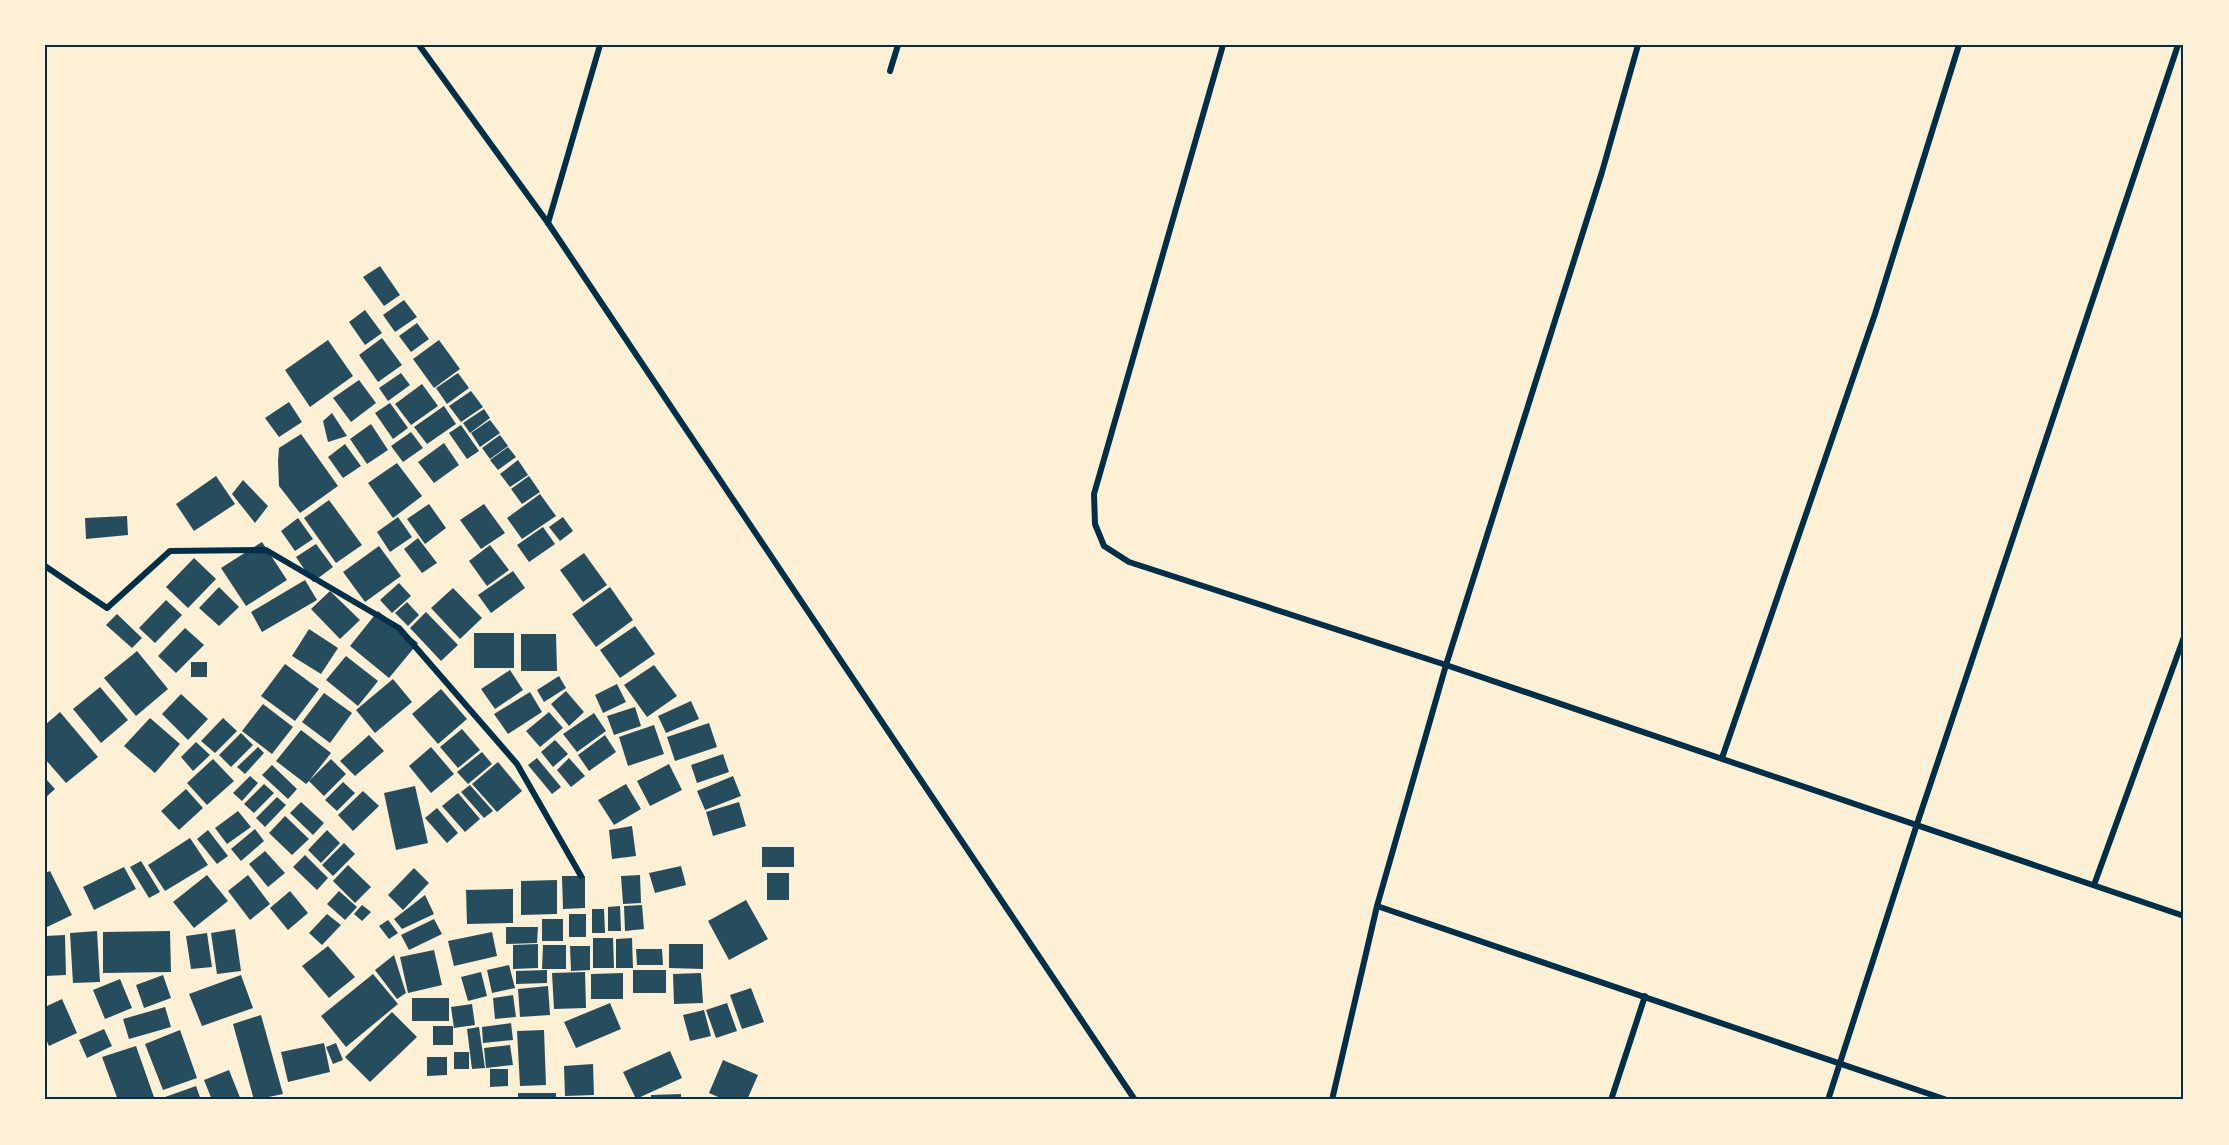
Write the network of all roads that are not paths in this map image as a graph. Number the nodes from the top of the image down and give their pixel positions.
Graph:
1 (419, 45) edge
2 (600, 45) edge
3 (898, 45) edge
4 (1223, 45) edge
5 (1638, 45) edge
6 (1959, 45) edge
7 (2178, 45) edge
8 (890, 71) dead end
9 (548, 223) junction
10 (45, 566) edge
11 (2184, 637) edge
12 (1446, 664) junction
13 (1722, 758) junction
14 (1917, 824) junction
15 (581, 876) dead end
16 (2094, 885) junction
17 (1377, 906) junction
18 (2184, 916) edge
19 (1645, 996) junction
20 (1841, 1063) junction
21 (1136, 1100) edge
22 (1332, 1100) edge
23 (1611, 1100) edge
24 (1828, 1100) edge
25 (1947, 1100) edge

1 - 9 street
2 - 9 street
3 - 8 street
4 - 12 street
5 - 12 street
6 - 13 street
7 - 14 street
9 - 21 street
10 - 15 street
11 - 16 street
12 - 13 street
12 - 17 street
13 - 14 street
14 - 16 street
14 - 20 street
16 - 18 street
17 - 19 street
17 - 22 street
19 - 20 street
19 - 23 street
20 - 24 street
20 - 25 street

